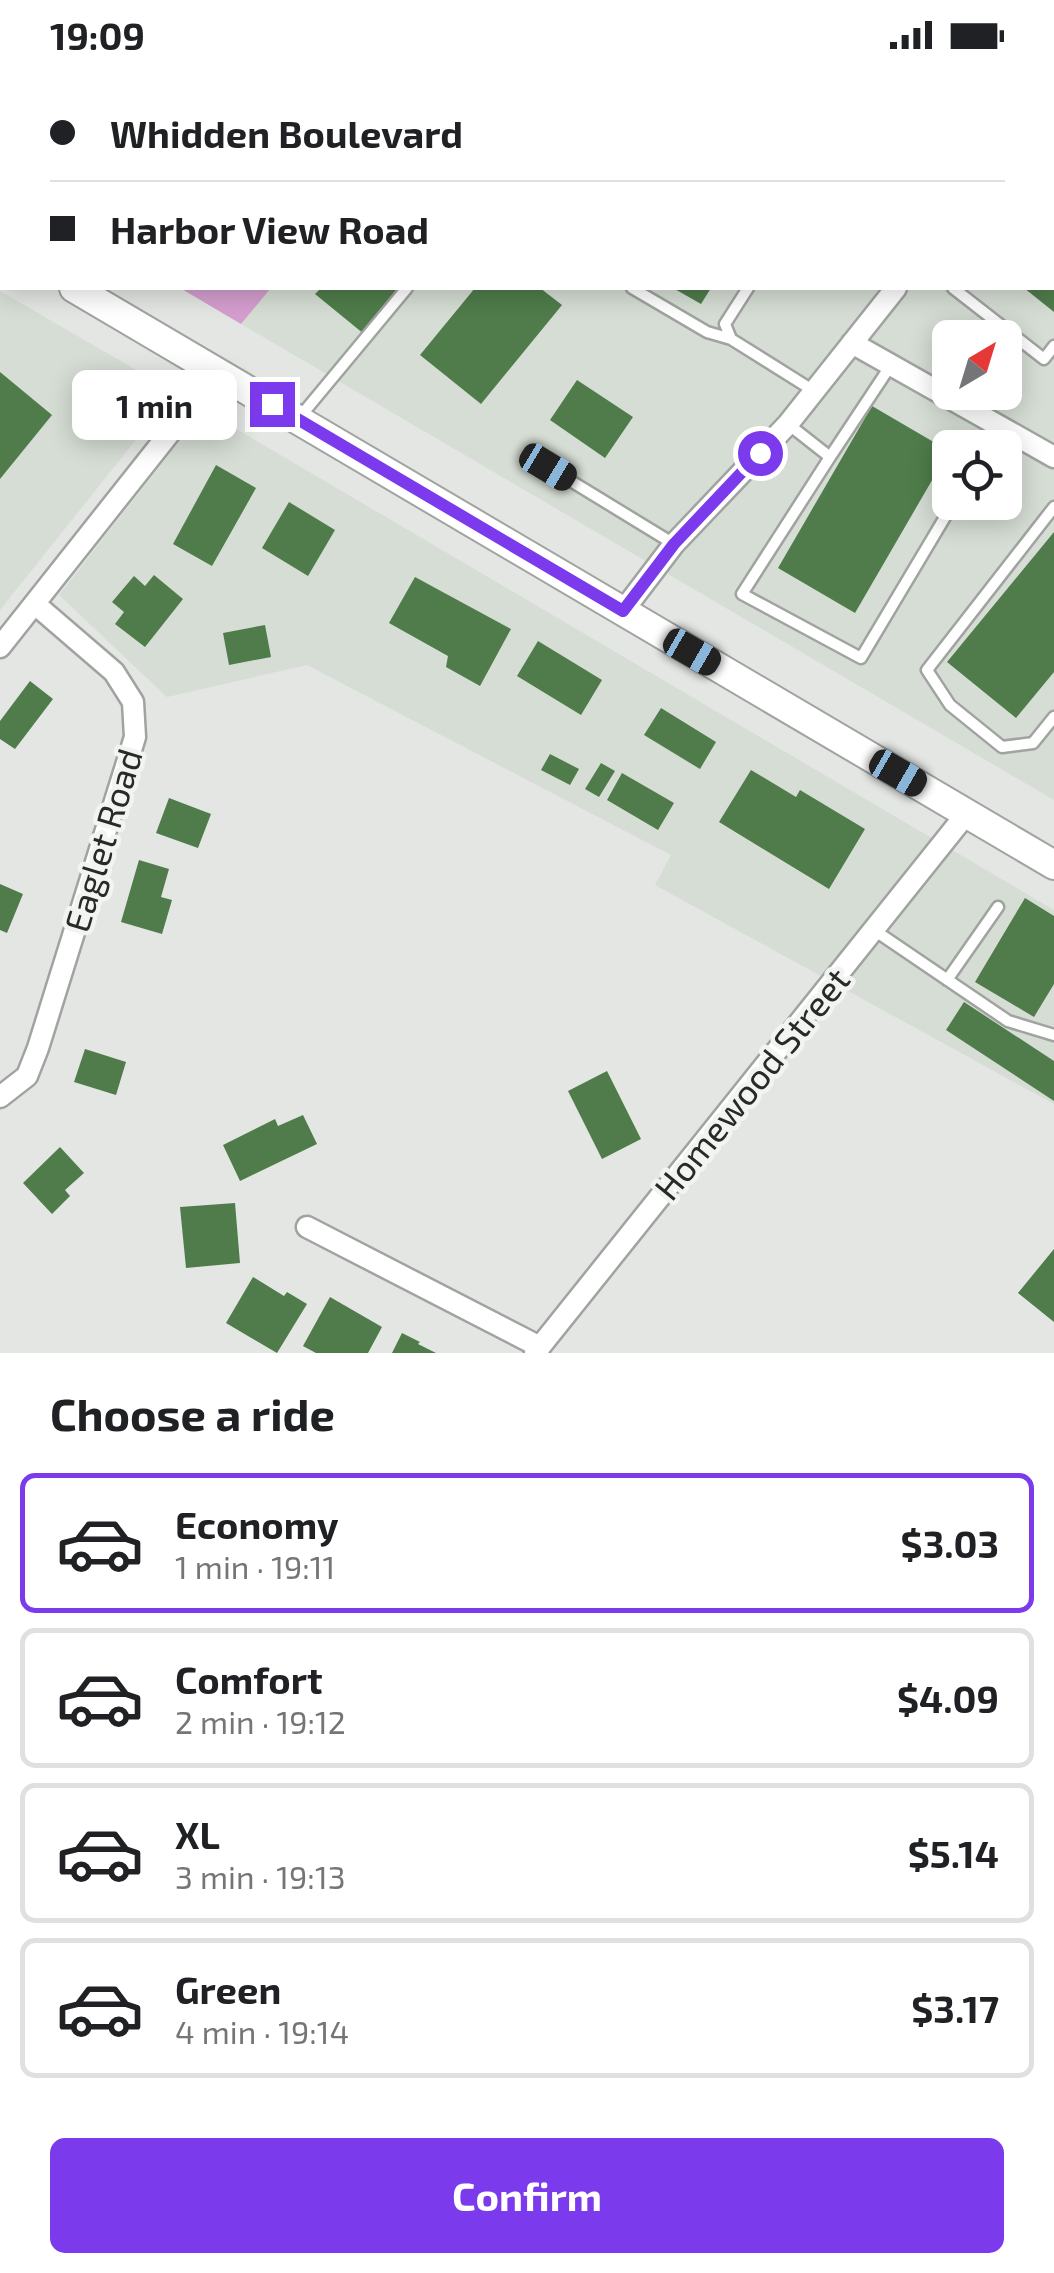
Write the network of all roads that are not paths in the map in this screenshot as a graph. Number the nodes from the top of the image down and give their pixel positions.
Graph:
1 (77, 290) edge
2 (405, 290) edge
3 (635, 290) edge
4 (747, 290) edge
5 (887, 290) edge
6 (957, 290) edge
7 (731, 339) junction
8 (852, 343) junction
9 (1054, 346) edge
10 (1049, 362) edge
11 (891, 365) junction
12 (218, 372) junction
13 (814, 391) junction
14 (298, 419) junction
15 (788, 424) junction
16 (1000, 426) junction
17 (998, 430) edge
18 (830, 457) junction
19 (1054, 457) edge
20 (548, 467) dead end
21 (1054, 508) edge
22 (943, 520) edge
23 (674, 544) junction
24 (36, 604) junction
25 (623, 611) junction
26 (0, 647) edge
27 (1054, 717) edge
28 (967, 813) junction
29 (1054, 864) edge
30 (998, 907) dead end
31 (874, 930) junction
32 (947, 980) junction
33 (1054, 1034) edge
34 (0, 1097) edge
35 (307, 1227) dead end
36 (538, 1350) edge

1 - 12 main road
2 - 14 lane
3 - 7 lane
4 - 7 lane
5 - 8 street
6 - 10 lane
7 - 13 lane
8 - 11 street
8 - 13 street
9 - 10 lane
11 - 16 street
11 - 18 lane
12 - 14 main road
12 - 24 street
13 - 15 street
14 - 25 main road
15 - 18 lane
15 - 23 street
16 - 17 lane
16 - 19 street
18 - 22 lane
20 - 23 lane
21 - 27 lane
23 - 25 street
24 - 26 street
24 - 34 street, Eaglet Road
25 - 28 main road
28 - 29 main road
28 - 31 street, Homewood Street
30 - 32 lane
31 - 32 lane
31 - 36 street, Homewood Street
32 - 33 lane
35 - 36 street

